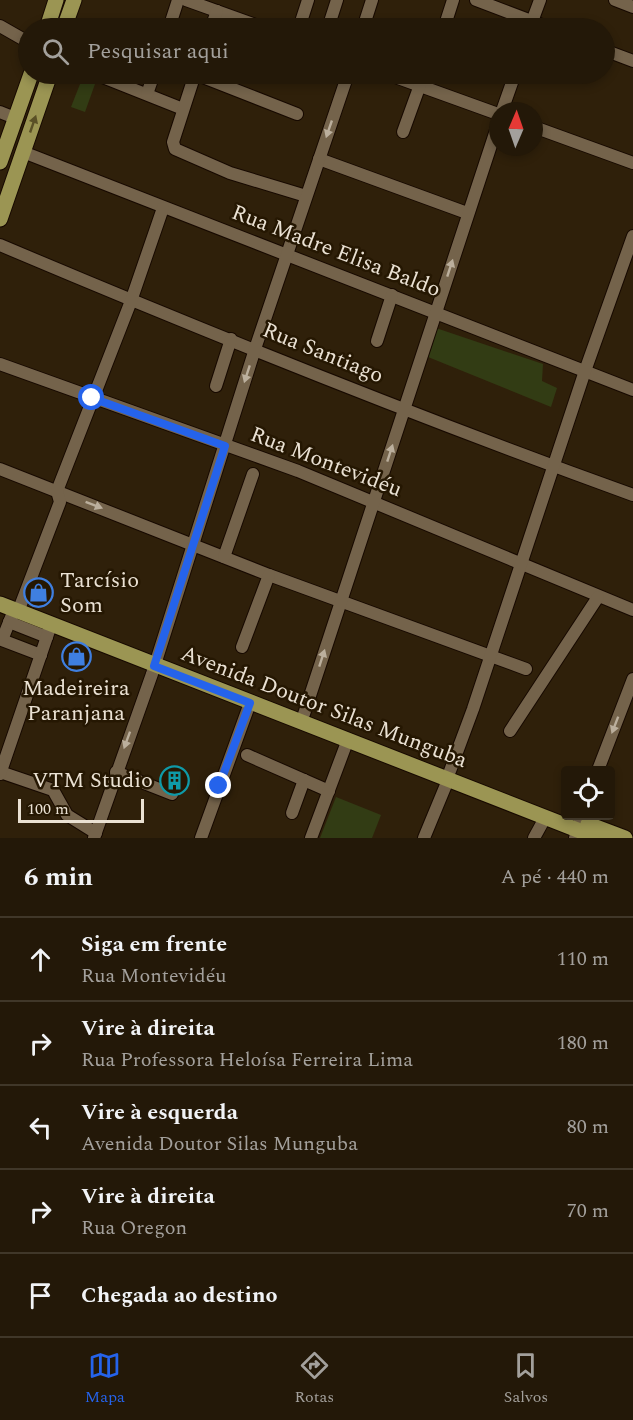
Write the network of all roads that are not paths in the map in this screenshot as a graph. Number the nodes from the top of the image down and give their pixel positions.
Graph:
1 (56, 0) edge
2 (74, 0) edge
3 (178, 0) edge
4 (186, 0) edge
5 (308, 0) edge
6 (337, 0) edge
7 (372, 0) edge
8 (453, 0) edge
9 (476, 0) edge
10 (540, 0) edge
11 (615, 0) edge
12 (633, 7) edge
13 (217, 11) junction
14 (50, 18) edge
15 (68, 18) edge
16 (172, 18) edge
17 (215, 18) edge
18 (236, 18) edge
19 (302, 18) edge
20 (331, 18) edge
21 (366, 18) edge
22 (447, 18) edge
23 (516, 18) edge
24 (534, 18) edge
25 (0, 26) edge
26 (18, 36) edge
27 (615, 54) edge
28 (633, 61) edge
29 (27, 84) edge
30 (47, 84) edge
31 (122, 84) edge
32 (150, 84) edge
33 (192, 84) edge
34 (220, 84) edge
35 (345, 84) edge
36 (417, 84) edge
37 (511, 84) edge
38 (420, 85) junction
39 (147, 94) junction
40 (505, 102) edge
41 (183, 109) junction
42 (489, 111) edge
43 (0, 112) edge
44 (297, 114) dead end
45 (15, 118) junction
46 (543, 130) edge
47 (403, 132) dead end
48 (489, 151) edge
49 (23, 152) junction
50 (319, 159) junction
51 (0, 162) edge
52 (633, 163) edge
53 (306, 196) junction
54 (163, 208) junction
55 (468, 213) junction
56 (0, 219) edge
57 (633, 236) edge
58 (0, 245) edge
59 (287, 254) junction
60 (392, 295) junction
61 (131, 301) junction
62 (436, 312) junction
63 (231, 339) junction
64 (377, 341) dead end
65 (255, 349) junction
66 (0, 364) edge
67 (585, 371) junction
68 (216, 386) dead end
69 (633, 390) edge
70 (92, 398) junction
71 (404, 409) junction
72 (225, 446) junction
73 (555, 467) junction
74 (0, 469) edge
75 (253, 474) dead end
76 (57, 491) junction
77 (633, 495) edge
78 (374, 501) junction
79 (193, 546) junction
80 (224, 557) junction
81 (520, 563) junction
82 (269, 575) junction
83 (0, 594) edge
84 (598, 597) junction
85 (340, 600) junction
86 (11, 610) edge
87 (633, 610) edge
88 (43, 628) junction
89 (242, 647) dead end
90 (28, 650) junction
91 (41, 655) junction
92 (491, 655) junction
93 (156, 661) junction
94 (526, 669) dead end
95 (633, 679) edge
96 (250, 703) junction
97 (304, 714) junction
98 (510, 731) dead end
99 (347, 742) junction
100 (247, 755) dead end
101 (600, 766) edge
102 (116, 772) junction
103 (0, 773) edge
104 (449, 775) junction
105 (304, 780) junction
106 (329, 791) junction
107 (172, 794) dead end
108 (292, 813) dead end
109 (546, 818) junction
110 (574, 822) edge
111 (96, 836) edge
112 (201, 838) edge
113 (311, 838) edge
114 (424, 838) edge
115 (534, 838) edge
116 (598, 838) edge
117 (625, 838) edge

1 - 14 main road
2 - 15 main road
3 - 16 street
4 - 13 street
5 - 19 street
6 - 20 street
7 - 21 street
8 - 22 street
9 - 23 street
10 - 24 street
11 - 12 street
13 - 17 street
13 - 18 street
25 - 26 street
27 - 28 street
29 - 45 main road
49 -> 30 main road
31 - 39 street
32 - 39 street
33 - 41 street
34 - 44 street
35 -> 50 street
36 - 38 street
37 - 40 street
38 - 42 street
38 - 47 street
39 - 41 street
41 - 53 street
43 - 45 street
45 - 51 main road
46 - 52 street
48 - 55 street
49 - 54 street, Rua Madre Elisa Baldo
49 - 56 main road
50 - 53 street
50 - 55 street
53 - 59 street
54 - 59 street, Rua Madre Elisa Baldo
54 - 61 street
62 -> 55 street
57 - 67 street
58 - 61 street, Rua Santiago
59 - 60 street, Rua Madre Elisa Baldo
59 - 65 street
60 - 62 street, Rua Madre Elisa Baldo
60 - 64 street
61 - 63 street, Rua Santiago
61 - 70 street
62 - 67 street, Rua Madre Elisa Baldo
62 - 71 street
63 - 65 street, Rua Santiago
63 - 68 street
65 - 71 street, Rua Santiago
65 -> 72 street
66 - 70 street, Rua Montevidéu
67 - 69 street, Rua Madre Elisa Baldo
67 - 73 street
70 - 72 street, Rua Montevidéu
70 - 76 street
71 - 73 street, Rua Santiago
78 -> 71 street
72 - 78 street, Rua Montevidéu
72 - 79 street
73 - 77 street, Rua Santiago
73 - 81 street
74 - 76 street
75 - 80 street
76 -> 79 street
76 - 86 street
78 - 81 street, Rua Montevidéu
78 - 85 street
79 - 80 street
79 - 93 street
80 - 82 street
81 - 84 street, Rua Montevidéu
81 - 92 street
82 - 85 street
82 - 89 street
83 - 86 main road, Avenida Doutor Silas Munguba
84 - 87 street, Rua Montevidéu
84 - 98 street
85 - 92 street
97 -> 85 street
86 - 88 main road, Avenida Doutor Silas Munguba
86 - 90 street
86 - 93 main road, Avenida Doutor Silas Munguba
88 - 90 street
88 - 91 street
88 - 93 main road, Avenida Doutor Silas Munguba
90 - 91 street
91 - 103 street
92 - 94 street
92 - 104 street
93 - 96 main road, Avenida Doutor Silas Munguba
93 - 97 main road, Avenida Doutor Silas Munguba
93 -> 102 street
95 -> 101 street
96 - 99 main road, Avenida Doutor Silas Munguba
96 - 112 street
97 - 104 main road, Avenida Doutor Silas Munguba
99 - 104 main road, Avenida Doutor Silas Munguba
99 - 106 street
100 - 105 street
102 - 107 street
102 - 111 street
103 - 111 street
104 - 109 main road, Avenida Doutor Silas Munguba
104 - 110 main road, Avenida Doutor Silas Munguba
104 - 114 street
105 - 106 street
105 - 108 street
106 - 113 street
109 - 110 main road, Avenida Doutor Silas Munguba
109 - 115 street
110 - 116 main road, Avenida Doutor Silas Munguba
110 - 117 main road, Avenida Doutor Silas Munguba

